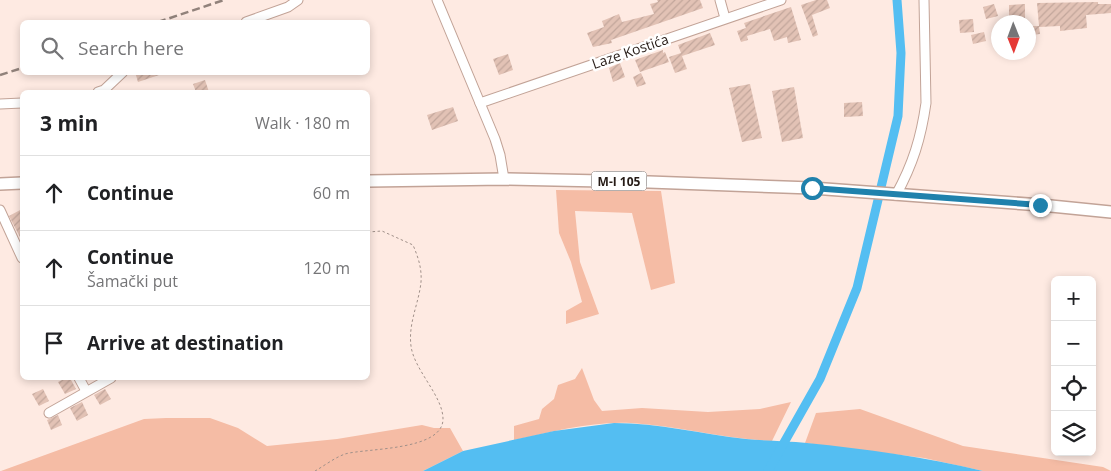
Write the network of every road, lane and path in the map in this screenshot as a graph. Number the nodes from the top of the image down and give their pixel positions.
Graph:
1 (298, 0) edge
2 (437, 0) edge
3 (720, 0) edge
4 (781, 0) edge
5 (924, 0) edge
6 (725, 18) junction
7 (252, 20) edge
8 (120, 75) edge
9 (104, 90) edge
10 (20, 103) edge
11 (480, 103) junction
12 (0, 104) edge
13 (504, 179) junction
14 (370, 180) edge
15 (20, 183) edge
16 (0, 184) edge
17 (892, 194) junction
18 (0, 210) edge
19 (1111, 212) edge
20 (370, 232) edge
21 (20, 254) edge
22 (80, 380) edge
23 (107, 380) edge
24 (86, 391) junction
25 (49, 412) dead end
26 (315, 471) edge

1 - 7 street
2 - 11 street
3 - 6 street
4 - 6 street, Laze Kostića
5 - 17 street
6 - 11 street, Laze Kostića
8 - 9 street
10 - 12 street
11 - 13 street
13 - 14 main road, M-I 105
13 - 17 main road, M-I 105
15 - 16 main road
17 - 19 main road, M-I 105
18 - 21 street
20 - 26 path
22 - 24 street
23 - 24 street
24 - 25 street

